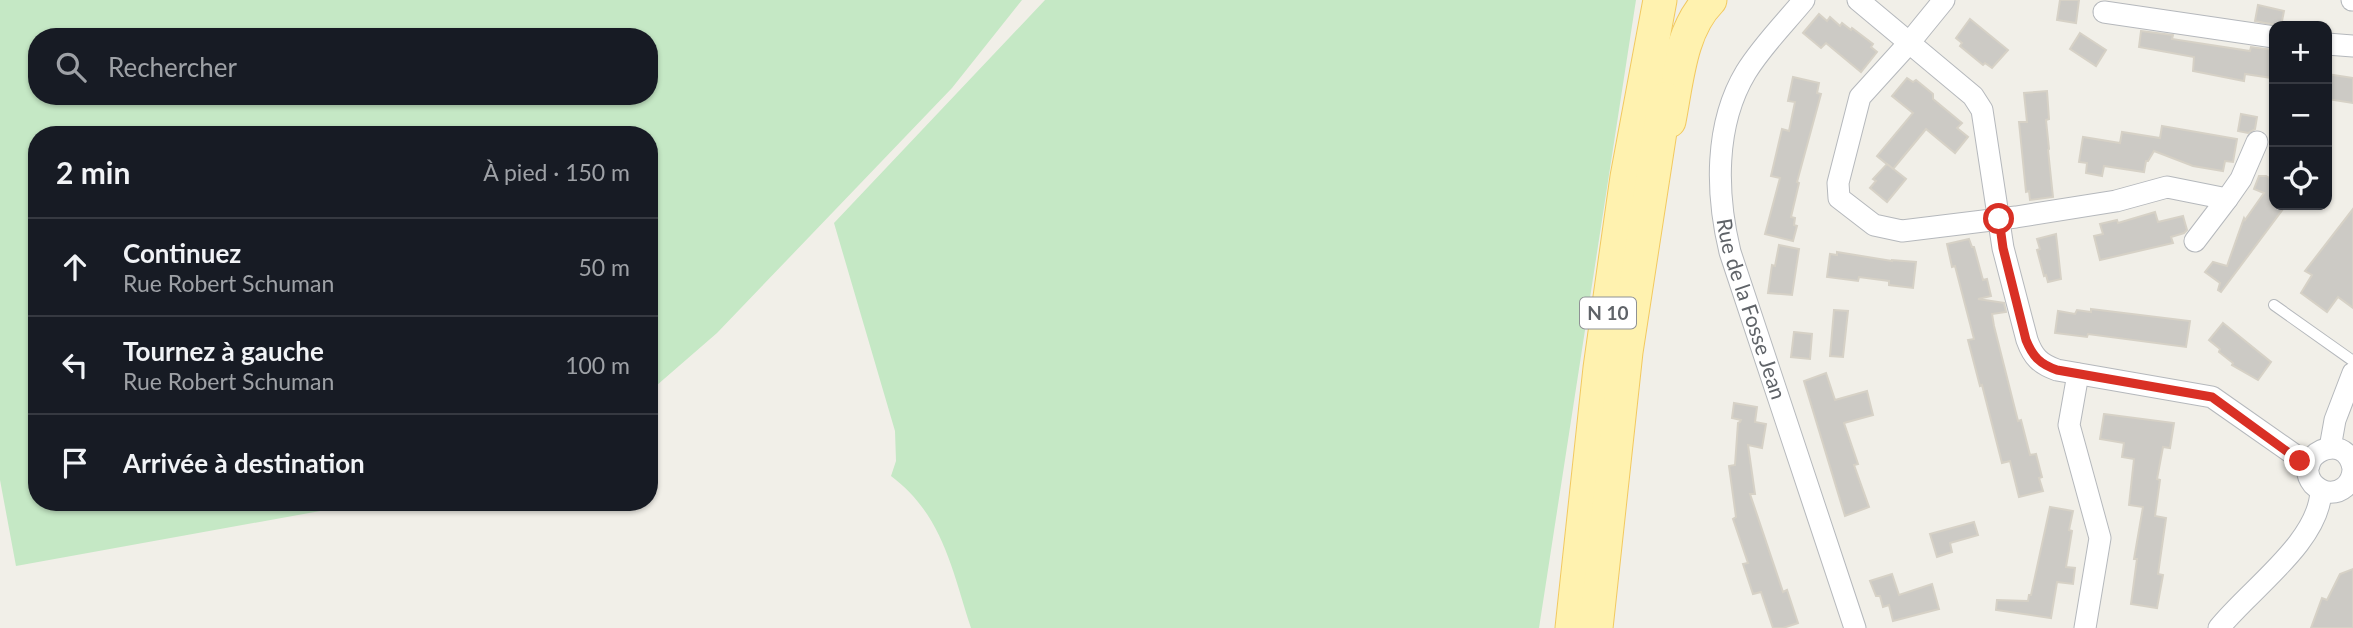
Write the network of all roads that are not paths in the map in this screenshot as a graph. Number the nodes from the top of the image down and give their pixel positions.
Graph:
1 (1660, 0) edge
2 (1683, 0) edge
3 (1710, 0) edge
4 (1804, 0) edge
5 (1858, 0) edge
6 (1944, 0) edge
7 (2104, 12) dead end
8 (2269, 36) edge
9 (1909, 43) junction
10 (2332, 44) edge
11 (2353, 46) edge
12 (2257, 142) dead end
13 (1655, 160) junction
14 (2227, 199) junction
15 (1999, 219) junction
16 (2195, 241) dead end
17 (2274, 305) dead end
18 (2353, 361) edge
19 (2353, 373) edge
20 (2078, 374) junction
21 (2330, 448) junction
22 (2309, 465) junction
23 (2352, 476) edge
24 (2321, 491) junction
25 (1572, 628) edge
26 (1596, 628) edge
27 (1855, 628) edge
28 (2085, 628) edge
29 (2219, 628) edge

1 - 25 main road, N 10
2 - 13 main road, N 10
3 - 13 main road
4 - 27 street, Rue de la Fosse Jean
5 - 9 street
6 - 9 street
7 - 8 street
9 - 15 street
9 - 15 street
10 - 11 street
12 - 14 street
13 - 26 main road, N 10
14 - 15 street
14 - 16 street
15 - 20 street
17 - 18 lane
19 - 21 street
20 - 22 street
20 - 28 street
21 - 22 street
21 - 23 street
22 - 24 street
23 - 24 street
24 - 29 street

